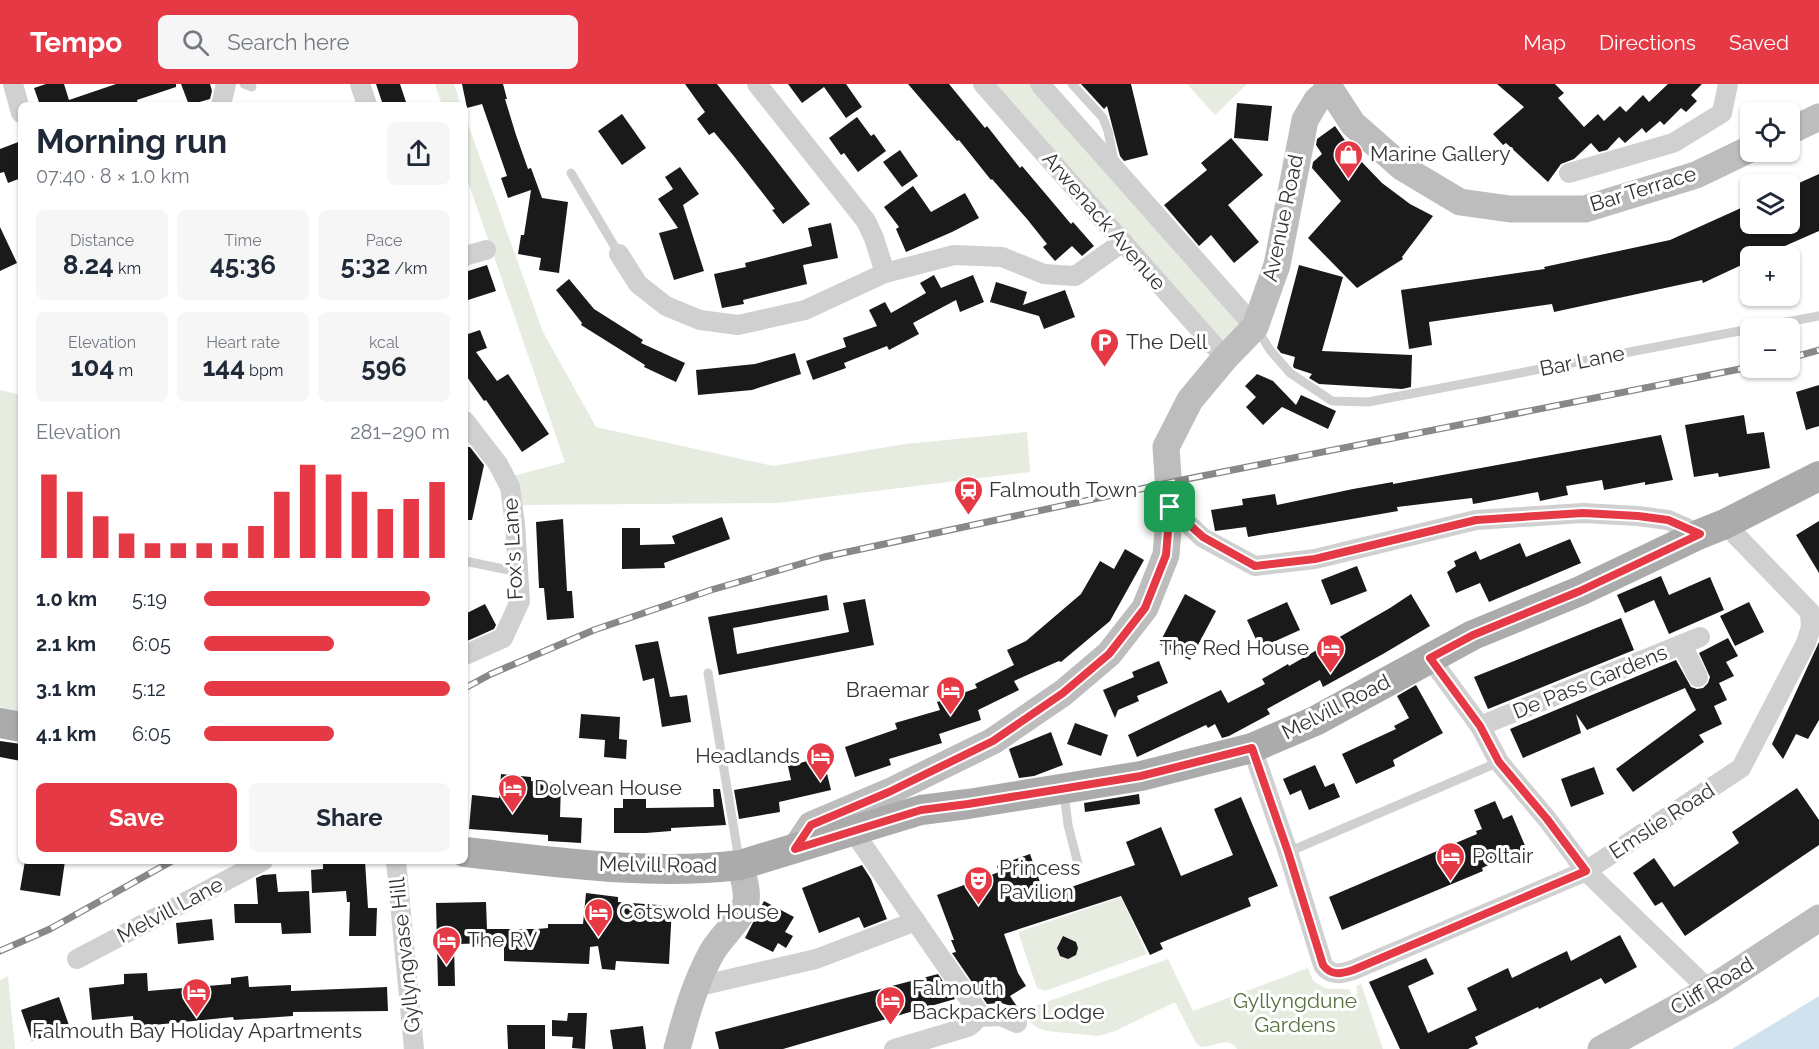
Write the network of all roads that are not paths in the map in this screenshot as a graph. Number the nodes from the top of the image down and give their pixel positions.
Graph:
1 (13, 84) edge
2 (226, 84) edge
3 (360, 84) edge
4 (758, 84) edge
5 (983, 84) edge
6 (1040, 84) edge
7 (1072, 84) edge
8 (1728, 84) edge
9 (1328, 86) edge
10 (18, 102) edge
11 (222, 102) edge
12 (366, 102) edge
13 (1819, 117) edge
14 (1800, 126) edge
15 (1740, 154) edge
16 (1115, 169) junction
17 (571, 173) dead end
18 (1569, 173) dead end
19 (1123, 242) junction
20 (486, 250) dead end
21 (619, 254) joint
22 (468, 255) edge
23 (885, 273) junction
24 (1819, 316) edge
25 (1800, 320) edge
26 (1256, 327) junction
27 (1740, 331) edge
28 (1225, 358) junction
29 (468, 425) edge
30 (1819, 476) edge
31 (1170, 507) junction
32 (1712, 529) junction
33 (468, 562) edge
34 (518, 572) junction
35 (1816, 629) edge
36 (468, 654) edge
37 (1430, 658) junction
38 (708, 673) dead end
39 (1698, 677) dead end
40 (0, 723) edge
41 (1480, 726) junction
42 (18, 727) edge
43 (1252, 748) junction
44 (1499, 762) junction
45 (1063, 788) junction
46 (853, 831) junction
47 (795, 849) junction
48 (468, 852) edge
49 (1288, 852) junction
50 (257, 864) edge
51 (396, 864) edge
52 (1078, 864) dead end
53 (740, 865) junction
54 (1586, 871) junction
55 (1819, 918) edge
56 (916, 921) junction
57 (77, 959) dead end
58 (695, 987) junction
59 (1709, 990) junction
60 (978, 1017) junction
61 (1017, 1023) dead end
62 (414, 1049) edge
63 (677, 1049) edge
64 (894, 1049) edge
65 (1601, 1049) edge

1 - 10 street
2 - 11 street
3 - 12 street
4 - 23 street
5 - 19 street, Arwenack Avenue
6 - 16 street, Arwenack Avenue
7 - 16 lane
8 - 18 street
9 - 15 street, Bar Terrace
9 - 26 street, Avenue Road
13 - 14 street
16 - 26 street, Arwenack Avenue
17 - 21 lane
19 - 23 street
19 - 28 street, Arwenack Avenue
20 - 22 street
21 - 23 street
24 - 25 lane, Bar Lane
26 - 27 lane, Bar Lane
26 - 28 street, Avenue Road
28 - 31 street, Avenue Road
29 - 34 street, Fox's Lane
30 - 32 main road, Melvill Road
31 - 32 street
31 - 47 street, Avenue Road
32 - 35 street, Emslie Road
32 - 37 main road, Melvill Road
33 - 34 lane
34 - 36 street, Fox's Lane
35 - 54 street, Emslie Road
37 - 41 street
37 - 43 main road, Melvill Road
38 - 53 lane
39 - 41 street, De Pass Gardens
40 - 42 main road
41 - 44 street
43 - 45 main road, Melvill Road
43 - 49 street, Emslie Road
44 - 49 lane
44 - 54 street
45 - 46 main road, Melvill Road
45 - 52 lane
46 - 47 main road, Melvill Road
46 - 56 street
47 - 53 main road, Melvill Road
48 - 53 main road, Melvill Road
49 - 54 street, Emslie Road
50 - 57 street, Melvill Lane
51 - 62 street, Gyllyngvase Hill
53 - 58 street
54 - 59 street
55 - 59 street, Cliff Road
56 - 58 street
56 - 60 street
58 - 63 street
59 - 65 street, Cliff Road
60 - 61 street
60 - 64 street

